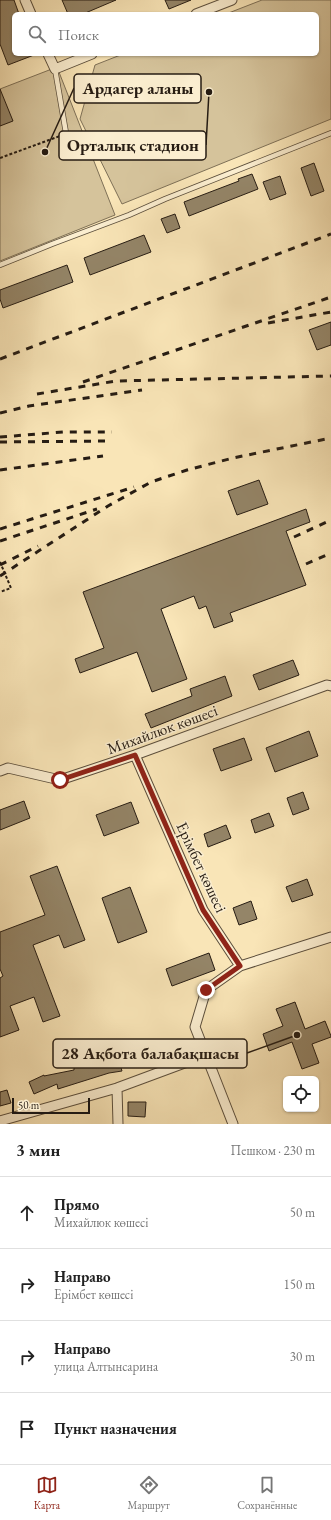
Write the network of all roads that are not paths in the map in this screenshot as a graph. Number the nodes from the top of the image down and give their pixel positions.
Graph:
1 (25, 0) edge
2 (232, 0) edge
3 (30, 12) edge
4 (201, 12) edge
5 (49, 56) edge
6 (87, 56) edge
7 (55, 68) junction
8 (66, 133) road end
9 (331, 133) edge
10 (0, 265) edge
11 (331, 686) edge
12 (135, 755) junction
13 (0, 771) edge
14 (330, 940) edge
15 (240, 966) junction
16 (206, 1055) junction
17 (117, 1088) junction
18 (0, 1121) edge
19 (118, 1124) edge
20 (233, 1124) edge

1 - 3 street
2 - 4 street
5 - 7 street
6 - 7 street
7 - 8 lane
9 - 10 lane
11 - 12 street, Михайлюк көшесі
12 - 13 street, Михайлюк көшесі
12 - 15 street, Ерімбет көшесі
14 - 15 street
15 - 16 street
16 - 17 street
16 - 20 street
17 - 18 street
17 - 19 street

